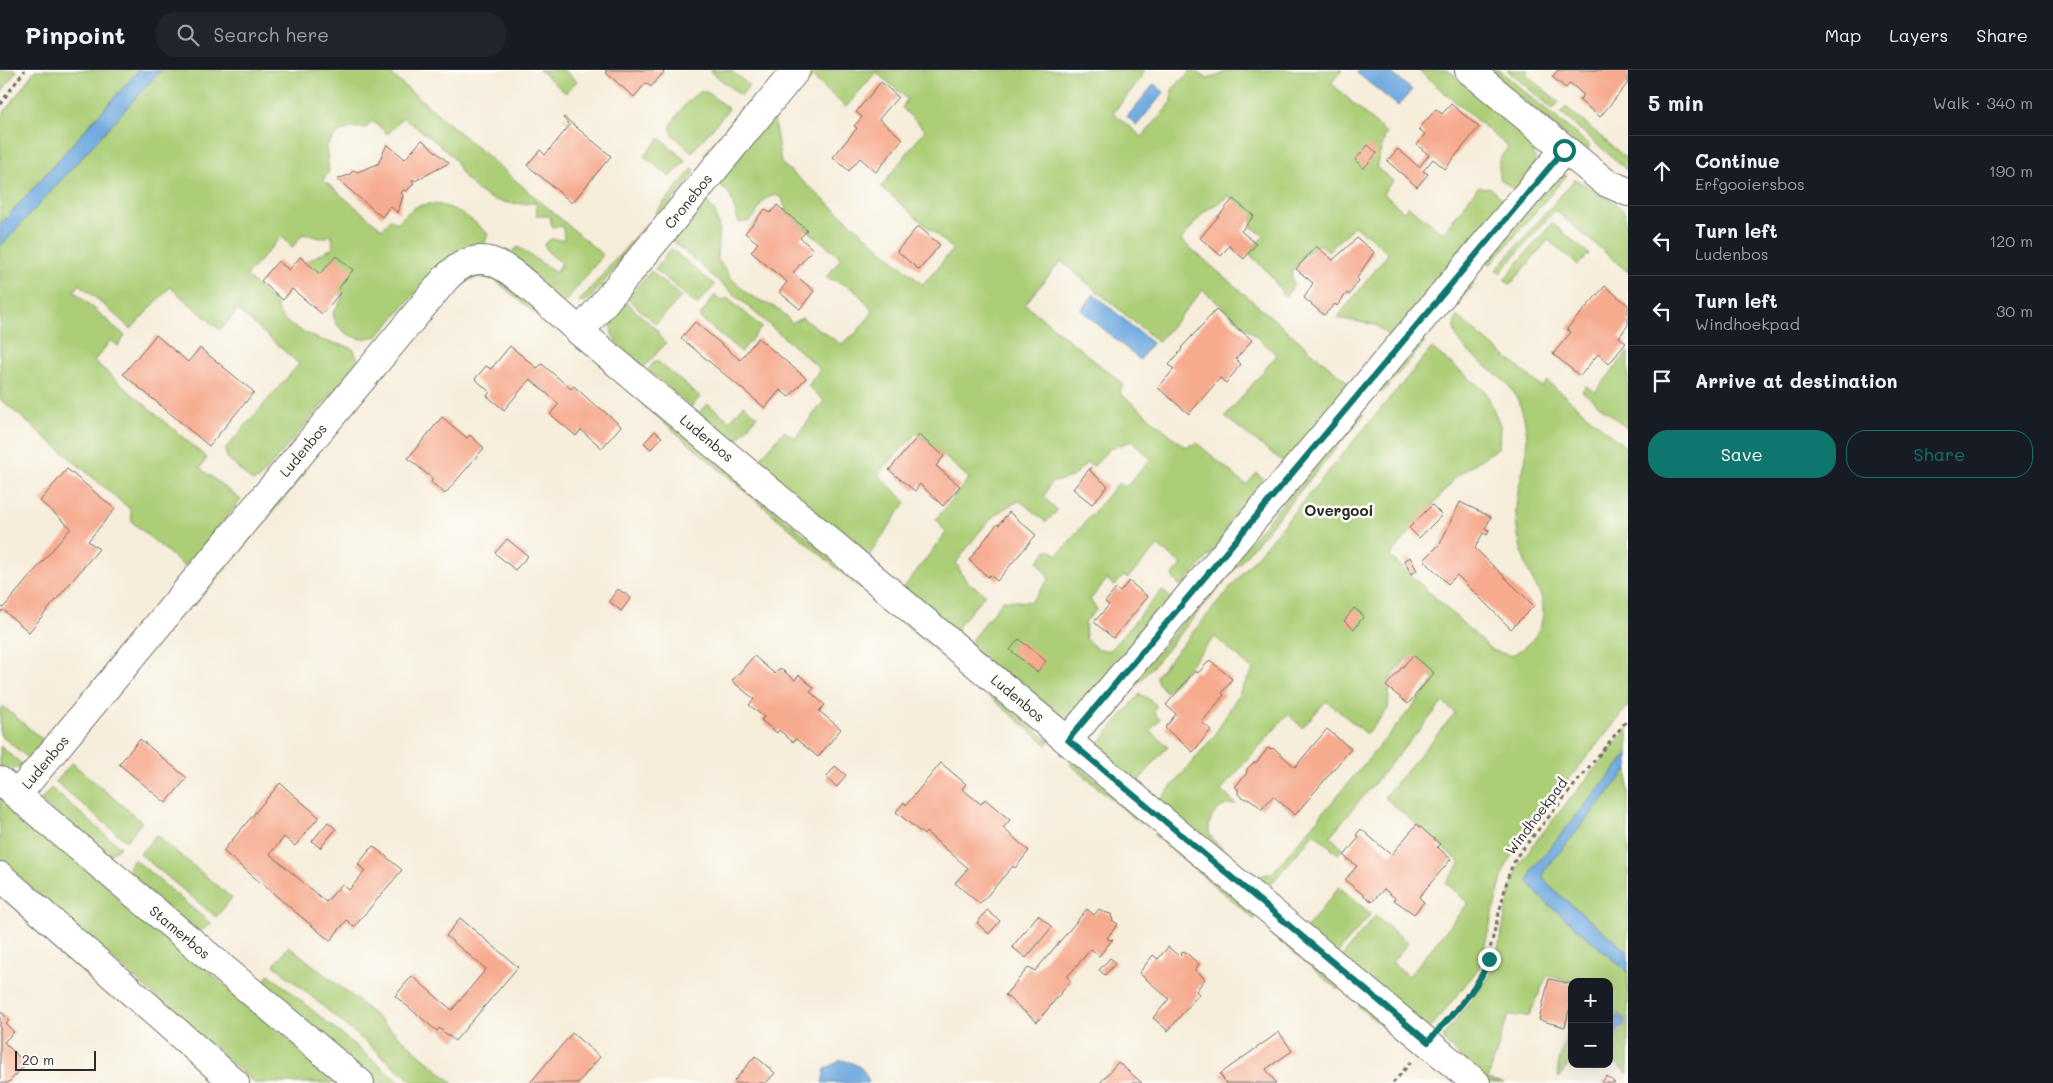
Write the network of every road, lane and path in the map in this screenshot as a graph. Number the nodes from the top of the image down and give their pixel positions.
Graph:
1 (25, 70) edge
2 (796, 70) edge
3 (1469, 70) edge
4 (0, 104) edge
5 (1564, 150) junction
6 (1628, 192) edge
7 (580, 332) junction
8 (1628, 719) edge
9 (1068, 740) junction
10 (8, 788) edge
11 (0, 876) edge
12 (1428, 1042) junction
13 (235, 1083) edge
14 (360, 1083) edge
15 (1476, 1083) edge

1 - 4 path
2 - 7 street, Cronebos
3 - 5 street
5 - 6 street
5 - 9 street
7 - 9 street, Ludenbos
7 - 10 street, Ludenbos
8 - 12 path, Windhoekpad
9 - 12 street, Ludenbos
10 - 14 street, Stamerbos
11 - 13 street
12 - 15 street, Ludenbos

